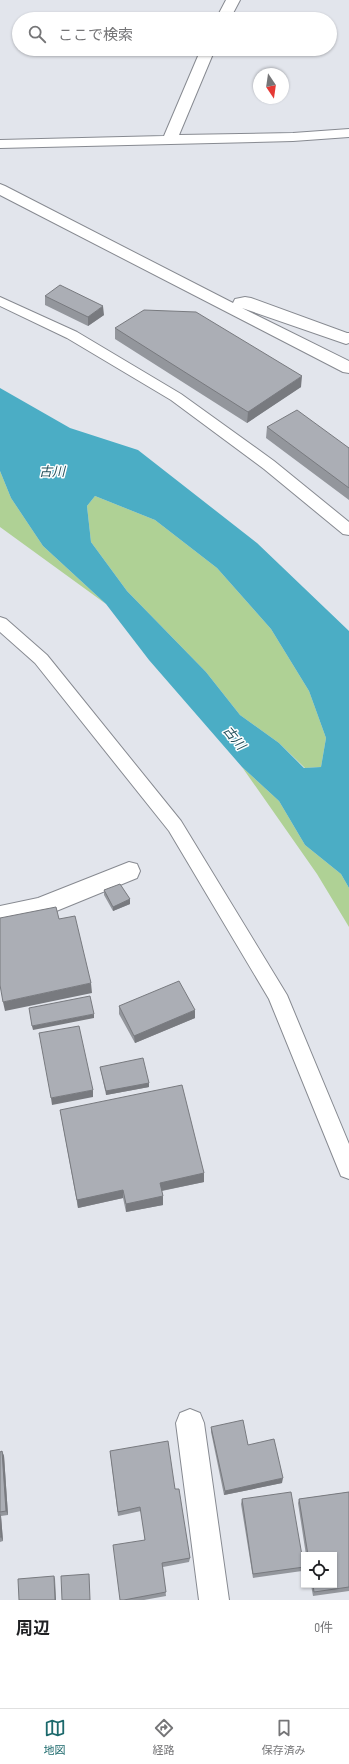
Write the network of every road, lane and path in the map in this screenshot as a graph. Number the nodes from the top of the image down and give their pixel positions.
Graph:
1 (233, 0) edge
2 (227, 12) edge
3 (205, 56) edge
4 (349, 133) edge
5 (170, 140) junction
6 (0, 144) edge
7 (0, 189) edge
8 (0, 301) edge
9 (222, 304) junction
10 (349, 338) edge
11 (349, 368) edge
12 (349, 530) edge
13 (0, 623) edge
14 (129, 871) dead end
15 (0, 916) edge
16 (349, 1169) edge
17 (190, 1423) dead end
18 (214, 1600) edge

1 - 2 street
3 - 5 street
4 - 5 street
5 - 6 street
7 - 9 street
8 - 12 lane
9 - 10 street
9 - 11 street
13 - 16 lane
14 - 15 street
17 - 18 street

